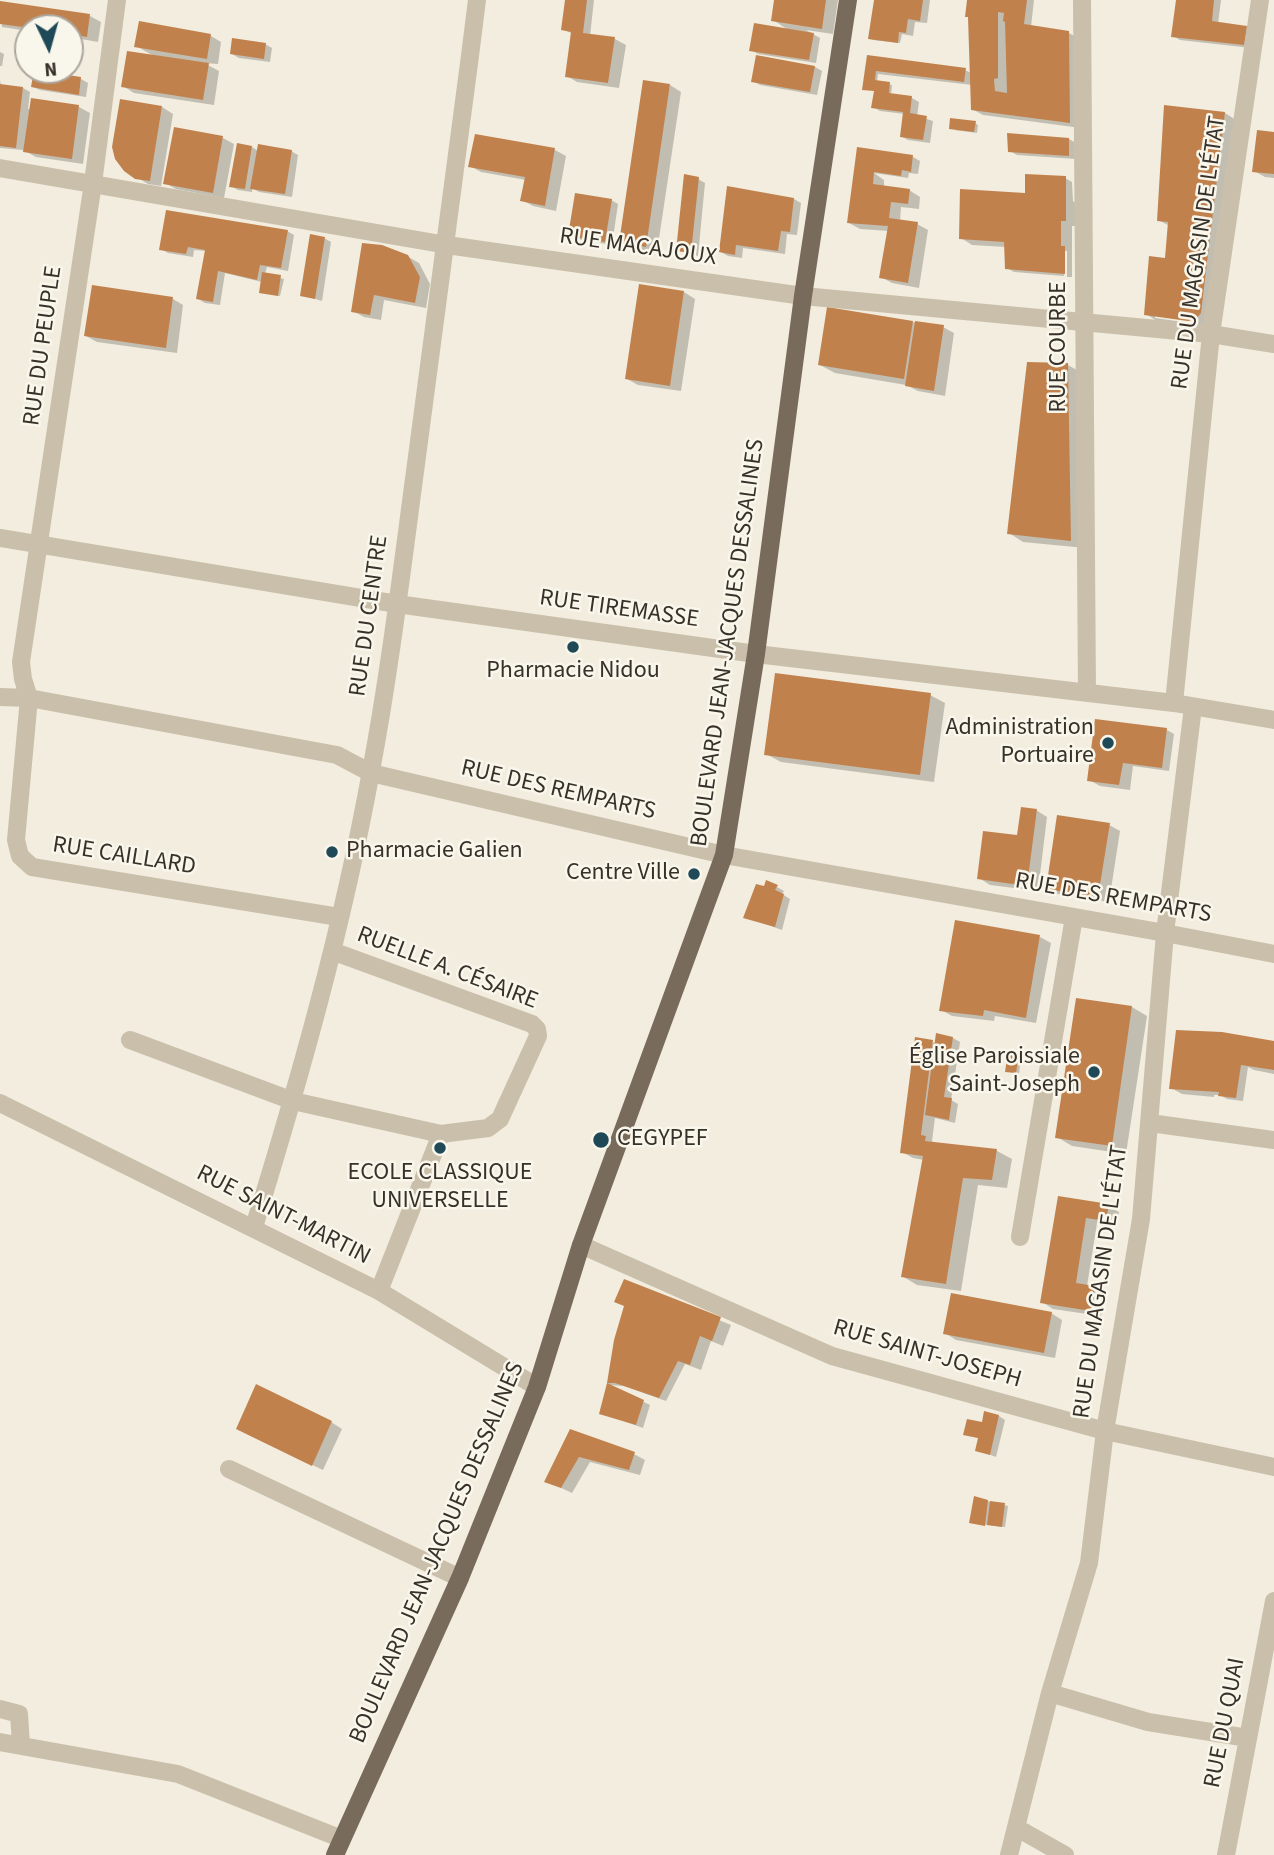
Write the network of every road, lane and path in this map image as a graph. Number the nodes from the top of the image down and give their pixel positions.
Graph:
1 (117, 0) edge
2 (477, 0) edge
3 (848, 0) edge
4 (1082, 0) edge
5 (1260, 0) edge
6 (0, 168) edge
7 (93, 183) junction
8 (447, 245) junction
9 (803, 296) junction
10 (1085, 323) junction
11 (1211, 334) junction
12 (1274, 344) edge
13 (0, 538) edge
14 (39, 544) junction
15 (397, 604) junction
16 (755, 654) junction
17 (1087, 693) junction
18 (0, 697) edge
19 (29, 698) junction
20 (1174, 703) junction
21 (1193, 707) junction
22 (1274, 720) edge
23 (371, 772) junction
24 (724, 855) junction
25 (1074, 916) junction
26 (339, 917) junction
27 (1165, 933) junction
28 (332, 951) junction
29 (1274, 954) edge
30 (130, 1040) dead end
31 (293, 1101) junction
32 (0, 1103) edge
33 (1150, 1123) junction
34 (441, 1134) junction
35 (1274, 1140) edge
36 (254, 1227) junction
37 (1020, 1237) dead end
38 (581, 1245) junction
39 (379, 1291) junction
40 (537, 1387) junction
41 (1105, 1431) junction
42 (1274, 1466) edge
43 (229, 1469) dead end
44 (460, 1578) junction
45 (1274, 1601) edge
46 (1050, 1693) junction
47 (0, 1709) edge
48 (1248, 1738) junction
49 (0, 1742) edge
50 (21, 1745) junction
51 (1017, 1828) junction
52 (339, 1847) edge
53 (1009, 1855) edge
54 (1065, 1855) edge
55 (1226, 1855) edge

1 - 7 street, RUE DU PEUPLE
2 - 8 street, RUE DU CENTRE
3 - 9 main road, BOULEVARD JEAN-JACQUES DESSALINES
4 - 10 street, RUE COURBE
5 - 11 street, RUE DU MAGASIN DE L'ÉTAT
6 - 7 street, RUE MACAJOUX
7 - 8 street, RUE MACAJOUX
7 - 14 street, RUE DU PEUPLE
8 - 9 street, RUE MACAJOUX
8 - 15 street, RUE DU CENTRE
9 - 10 street, RUE MACAJOUX
9 - 16 main road, BOULEVARD JEAN-JACQUES DESSALINES
10 - 11 street, RUE MACAJOUX
10 - 17 street, RUE COURBE
11 - 12 street, RUE MACAJOUX
11 - 20 street, RUE DU MAGASIN DE L'ÉTAT
13 - 14 street, RUE TIREMASSE
14 - 15 street, RUE TIREMASSE
14 - 19 street, RUE DU PEUPLE
15 - 16 street, RUE TIREMASSE
15 - 23 street, RUE DU CENTRE
16 - 17 street, RUE TIREMASSE
16 - 24 main road, BOULEVARD JEAN-JACQUES DESSALINES
17 - 20 street, RUE TIREMASSE
18 - 19 street, RUE DES REMPARTS
19 - 23 street, RUE DES REMPARTS
19 - 26 street, RUE CAILLARD
20 - 21 street, RUE TIREMASSE
21 - 22 street, RUE TIREMASSE
21 - 27 street, RUE DU MAGASIN DE L'ÉTAT
23 - 24 street, RUE DES REMPARTS
23 - 26 street, RUE DU CENTRE
24 - 25 street, RUE DES REMPARTS
24 - 38 main road, BOULEVARD JEAN-JACQUES DESSALINES
25 - 27 street, RUE DES REMPARTS
25 - 37 street
26 - 28 street, RUE DU CENTRE
27 - 29 street, RUE DES REMPARTS
27 - 33 street, RUE DU MAGASIN DE L'ÉTAT
28 - 31 street, RUE DU CENTRE
28 - 34 street, RUELLE A. CÉSAIRE
30 - 31 street
31 - 34 street
31 - 36 street, RUE DU CENTRE
32 - 36 street, RUE SAINT-MARTIN
33 - 35 street
33 - 41 street, RUE DU MAGASIN DE L'ÉTAT
34 - 39 street
36 - 39 street, RUE SAINT-MARTIN
38 - 40 main road, BOULEVARD JEAN-JACQUES DESSALINES
38 - 41 street, RUE SAINT-JOSEPH
39 - 40 street, RUE SAINT-MARTIN
40 - 44 main road, BOULEVARD JEAN-JACQUES DESSALINES
41 - 42 street, RUE SAINT-JOSEPH
41 - 46 street, RUE DU MAGASIN DE L'ÉTAT
43 - 44 street
44 - 52 main road, BOULEVARD JEAN-JACQUES DESSALINES
45 - 48 street, RUE DU QUAI
46 - 48 street
46 - 51 street, RUE DU MAGASIN DE L'ÉTAT
47 - 50 street
48 - 55 street, RUE DU QUAI
49 - 50 street
50 - 52 street
51 - 53 street, RUE DU MAGASIN DE L'ÉTAT
51 - 54 street

